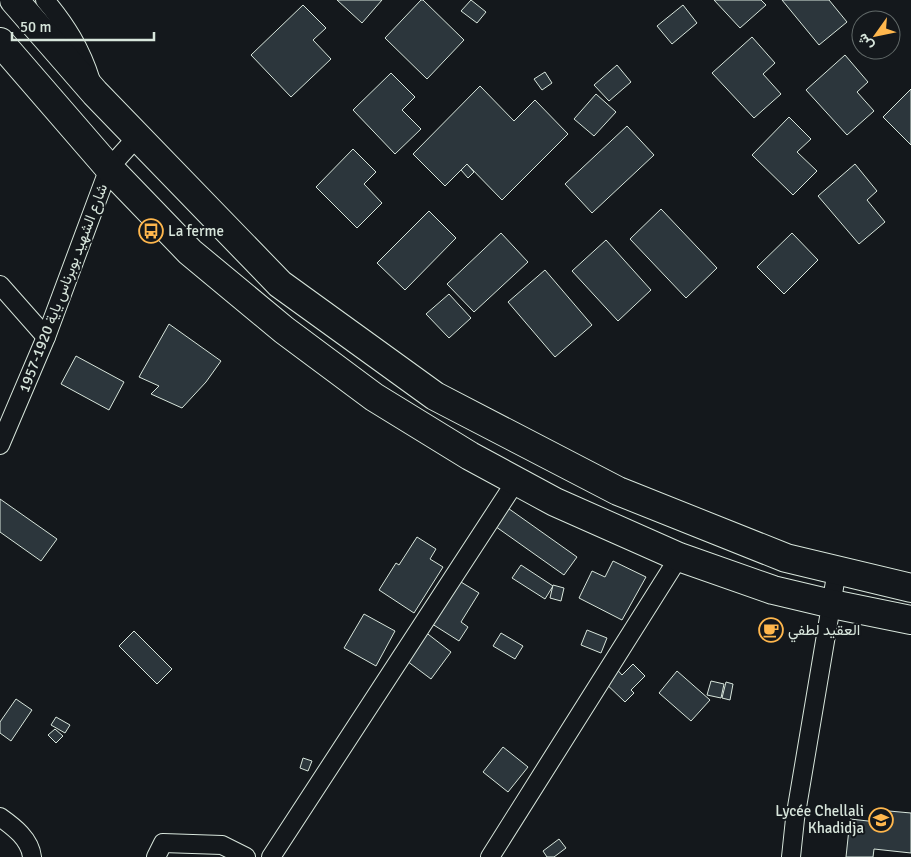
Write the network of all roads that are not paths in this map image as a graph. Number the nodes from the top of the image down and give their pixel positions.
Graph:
1 (14, 0) edge
2 (45, 0) edge
3 (0, 42) edge
4 (95, 93) junction
5 (137, 137) junction
6 (109, 168) junction
7 (0, 285) edge
8 (46, 337) junction
9 (0, 445) edge
10 (516, 481) junction
11 (679, 557) junction
12 (838, 570) junction
13 (911, 588) edge
14 (832, 604) junction
15 (911, 620) edge
16 (1, 820) edge
17 (32, 857) edge
18 (156, 857) edge
19 (246, 857) edge
20 (271, 857) edge
21 (490, 857) edge
22 (791, 857) edge

1 - 4 highway
2 - 4 street
3 - 6 highway
4 - 5 highway
5 - 6 street, شارع الشهيد بوبرناس ياية 1920-1957
5 - 12 highway
6 - 8 street, شارع الشهيد بوبرناس ياية 1920-1957
6 - 10 highway
7 - 8 street
8 - 9 street, شارع الشهيد بوبرناس ياية 1920-1957
10 - 11 highway
10 - 20 street
11 - 14 highway
11 - 21 street
12 - 13 highway
12 - 14 street
14 - 15 highway
14 - 22 street
16 - 17 street
18 - 19 street

